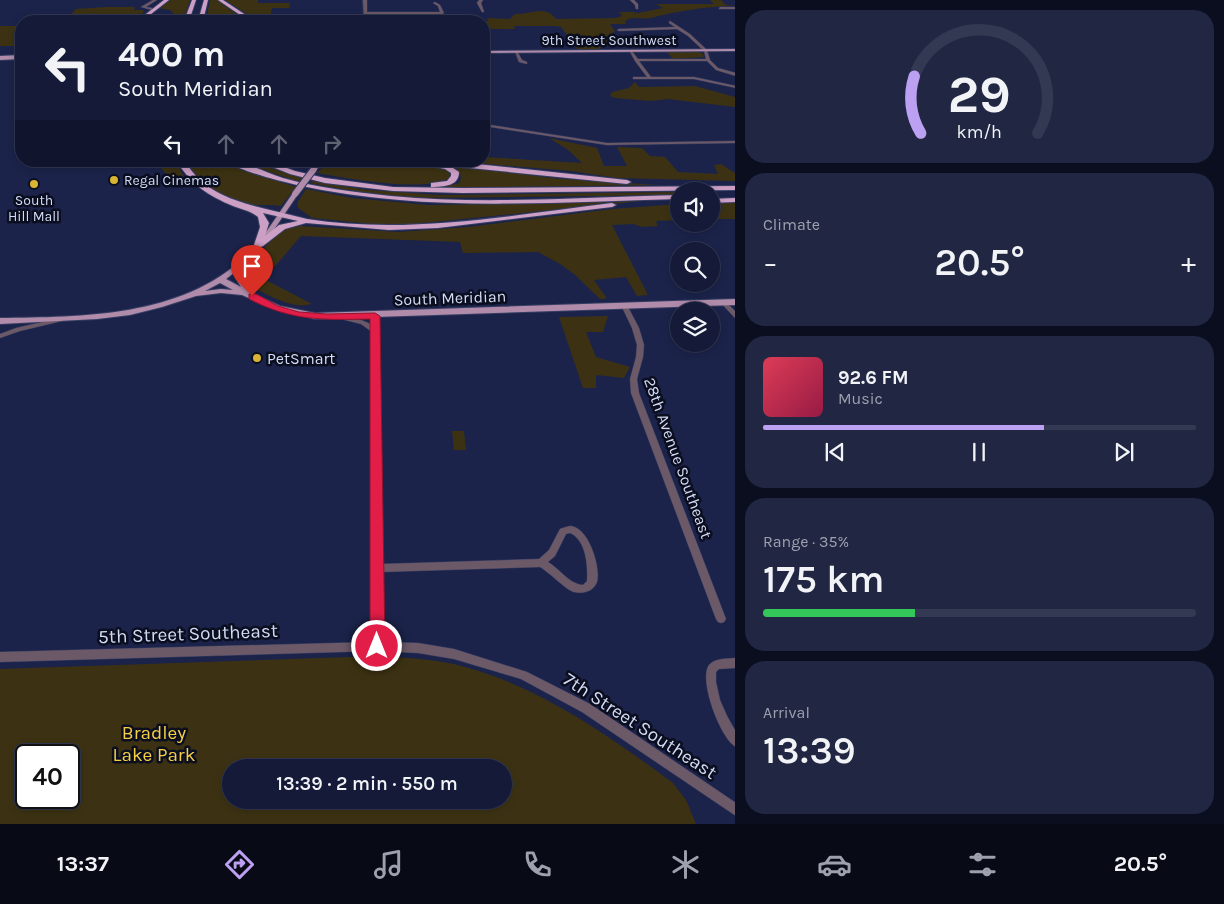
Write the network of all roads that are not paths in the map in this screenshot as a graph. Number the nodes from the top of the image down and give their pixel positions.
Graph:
1 (155, 0) edge
2 (167, 0) edge
3 (194, 0) edge
4 (206, 0) edge
5 (220, 0) edge
6 (365, 0) edge
7 (481, 0) edge
8 (632, 0) edge
9 (435, 3) dead end
10 (386, 7) dead end
11 (636, 8) dead end
12 (720, 8) dead end
13 (735, 8) edge
14 (153, 9) junction
15 (483, 11) dead end
16 (366, 13) joint
17 (386, 13) junction
18 (146, 15) edge
19 (188, 15) edge
20 (202, 15) edge
21 (243, 15) edge
22 (670, 22) dead end
23 (640, 23) dead end
24 (644, 28) junction
25 (676, 28) junction
26 (619, 30) dead end
27 (735, 50) edge
28 (630, 51) junction
29 (706, 51) junction
30 (490, 52) edge
31 (516, 52) junction
32 (15, 57) edge
33 (0, 58) edge
34 (636, 60) junction
35 (708, 60) junction
36 (526, 63) dead end
37 (735, 75) edge
38 (634, 78) dead end
39 (650, 78) junction
40 (735, 87) edge
41 (490, 126) edge
42 (735, 142) edge
43 (184, 167) edge
44 (245, 167) edge
45 (277, 167) edge
46 (284, 167) edge
47 (316, 167) edge
48 (447, 167) edge
49 (480, 167) edge
50 (735, 186) edge
51 (670, 197) edge
52 (720, 199) edge
53 (735, 199) edge
54 (670, 201) edge
55 (240, 205) junction
56 (280, 216) junction
57 (327, 223) junction
58 (258, 245) junction
59 (247, 258) junction
60 (219, 279) junction
61 (252, 296) junction
62 (178, 298) junction
63 (723, 302) junction
64 (735, 302) edge
65 (624, 307) junction
66 (375, 316) junction
67 (735, 316) edge
68 (339, 317) junction
69 (60, 320) junction
70 (0, 321) edge
71 (375, 332) junction
72 (0, 336) edge
73 (541, 563) junction
74 (377, 568) junction
75 (721, 619) dead end
76 (377, 646) junction
77 (0, 657) edge
78 (735, 663) edge
79 (735, 742) edge
80 (735, 810) edge

1 - 14 street
2 - 14 highway
3 - 19 highway
4 - 20 highway
5 - 21 highway
6 - 16 street
7 - 15 street
8 - 11 street
9 - 17 street
10 - 17 street
12 - 13 street
14 - 18 highway
16 - 17 street
22 - 25 street
23 - 24 street
24 - 25 street
24 - 26 street
25 - 29 street
27 - 29 main road, 9th Street Southwest
28 - 29 main road, 9th Street Southwest
28 - 31 main road, 9th Street Southwest
28 - 34 street
29 - 35 street
30 - 31 main road, 9th Street Southwest
31 - 36 street
32 - 33 main road
34 - 35 street
34 - 39 street
35 - 37 street
38 - 39 street
39 - 40 street
41 - 42 street
43 - 55 highway
44 - 51 highway
45 - 50 highway
46 - 48 highway
47 - 56 main road, bridge
49 - 50 highway
52 - 53 highway
54 - 57 highway
55 - 56 highway
55 - 58 highway
56 - 57 highway
56 - 58 main road
57 - 58 highway
58 - 59 main road
59 - 60 main road
59 - 61 main road
60 - 61 main road, South Meridian
60 - 62 main road
61 - 62 main road
61 - 68 main road, South Meridian
62 - 69 main road
63 - 64 main road, South Meridian
63 - 65 main road, South Meridian
63 - 67 street
65 - 66 main road, South Meridian
65 - 75 street, 28th Avenue Southeast
66 - 68 main road, South Meridian
66 - 71 street
68 - 71 street
69 - 70 main road
69 - 72 street
71 - 74 street
73 - 73 street
73 - 74 street
74 - 76 street
76 - 77 street, 5th Street Southeast
76 - 80 street, 7th Street Southeast
78 - 79 street

